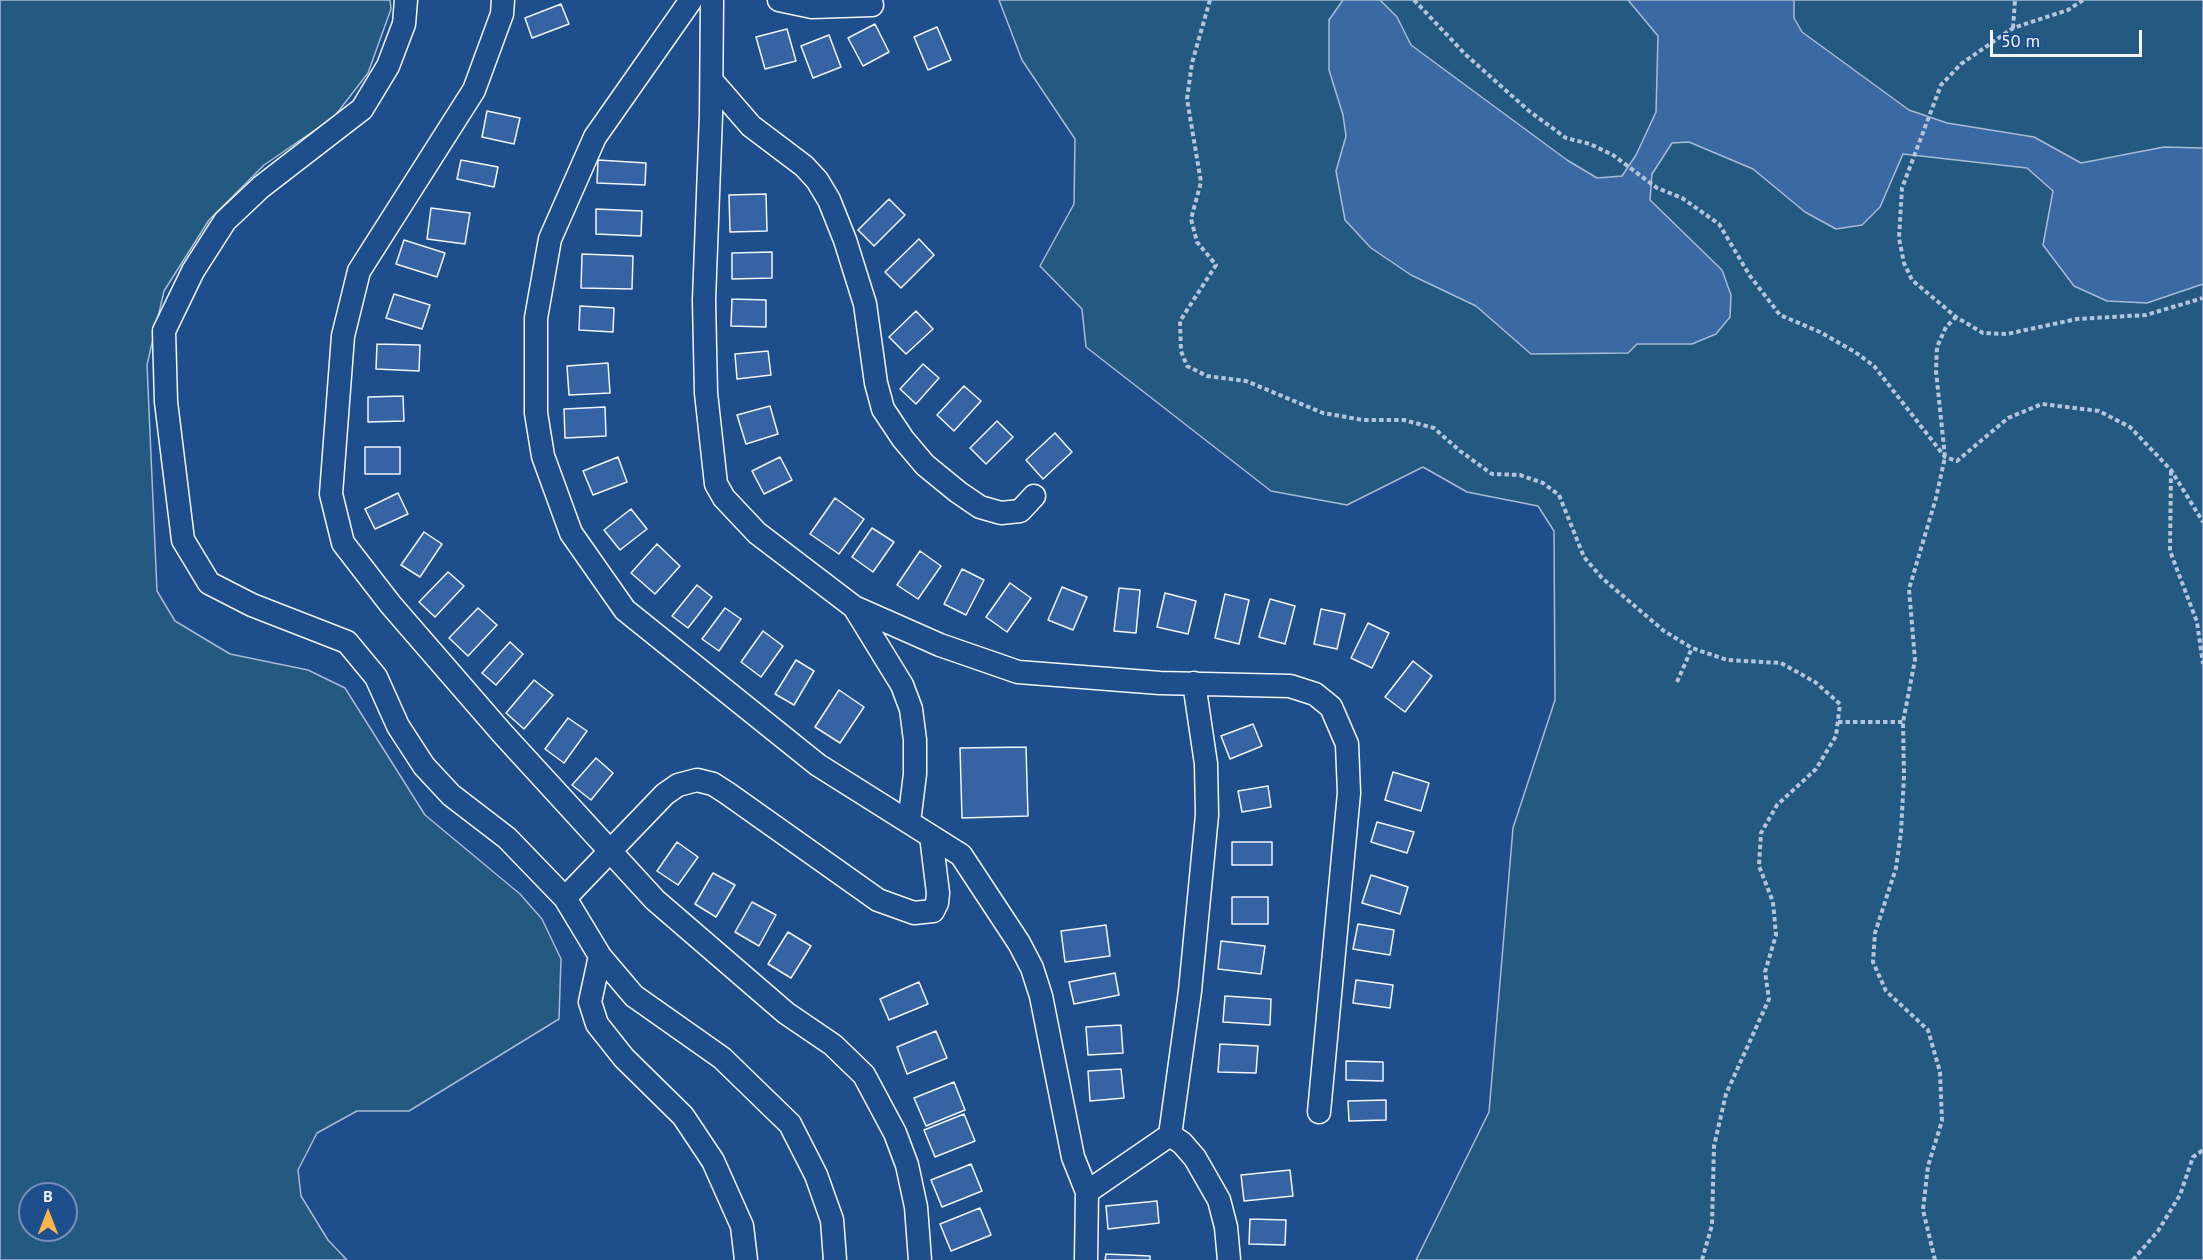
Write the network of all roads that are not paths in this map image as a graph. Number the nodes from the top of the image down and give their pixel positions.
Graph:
1 (406, 0) edge
2 (503, 0) edge
3 (691, 0) edge
4 (712, 0) edge
5 (779, 0) edge
6 (873, 5) dead end
7 (712, 81) junction
8 (1034, 496) dead end
9 (854, 606) junction
10 (1194, 683) junction
11 (909, 822) junction
12 (931, 836) junction
13 (610, 853) junction
14 (565, 898) junction
15 (600, 956) junction
16 (1319, 1112) dead end
17 (1170, 1135) junction
18 (1087, 1192) junction
19 (747, 1260) edge
20 (835, 1260) edge
21 (920, 1260) edge
22 (1086, 1260) edge
23 (1229, 1260) edge

1 - 14 street
2 - 13 street
3 - 11 street
4 - 7 street
5 - 6 street
7 - 8 street
7 - 9 street
9 - 10 street
9 - 11 street
10 - 16 street
10 - 17 street
11 - 12 street
12 - 13 street
12 - 18 street
13 - 14 street
13 - 21 street
14 - 15 street
15 - 19 street
15 - 20 street
17 - 18 street
17 - 23 street
18 - 22 street

